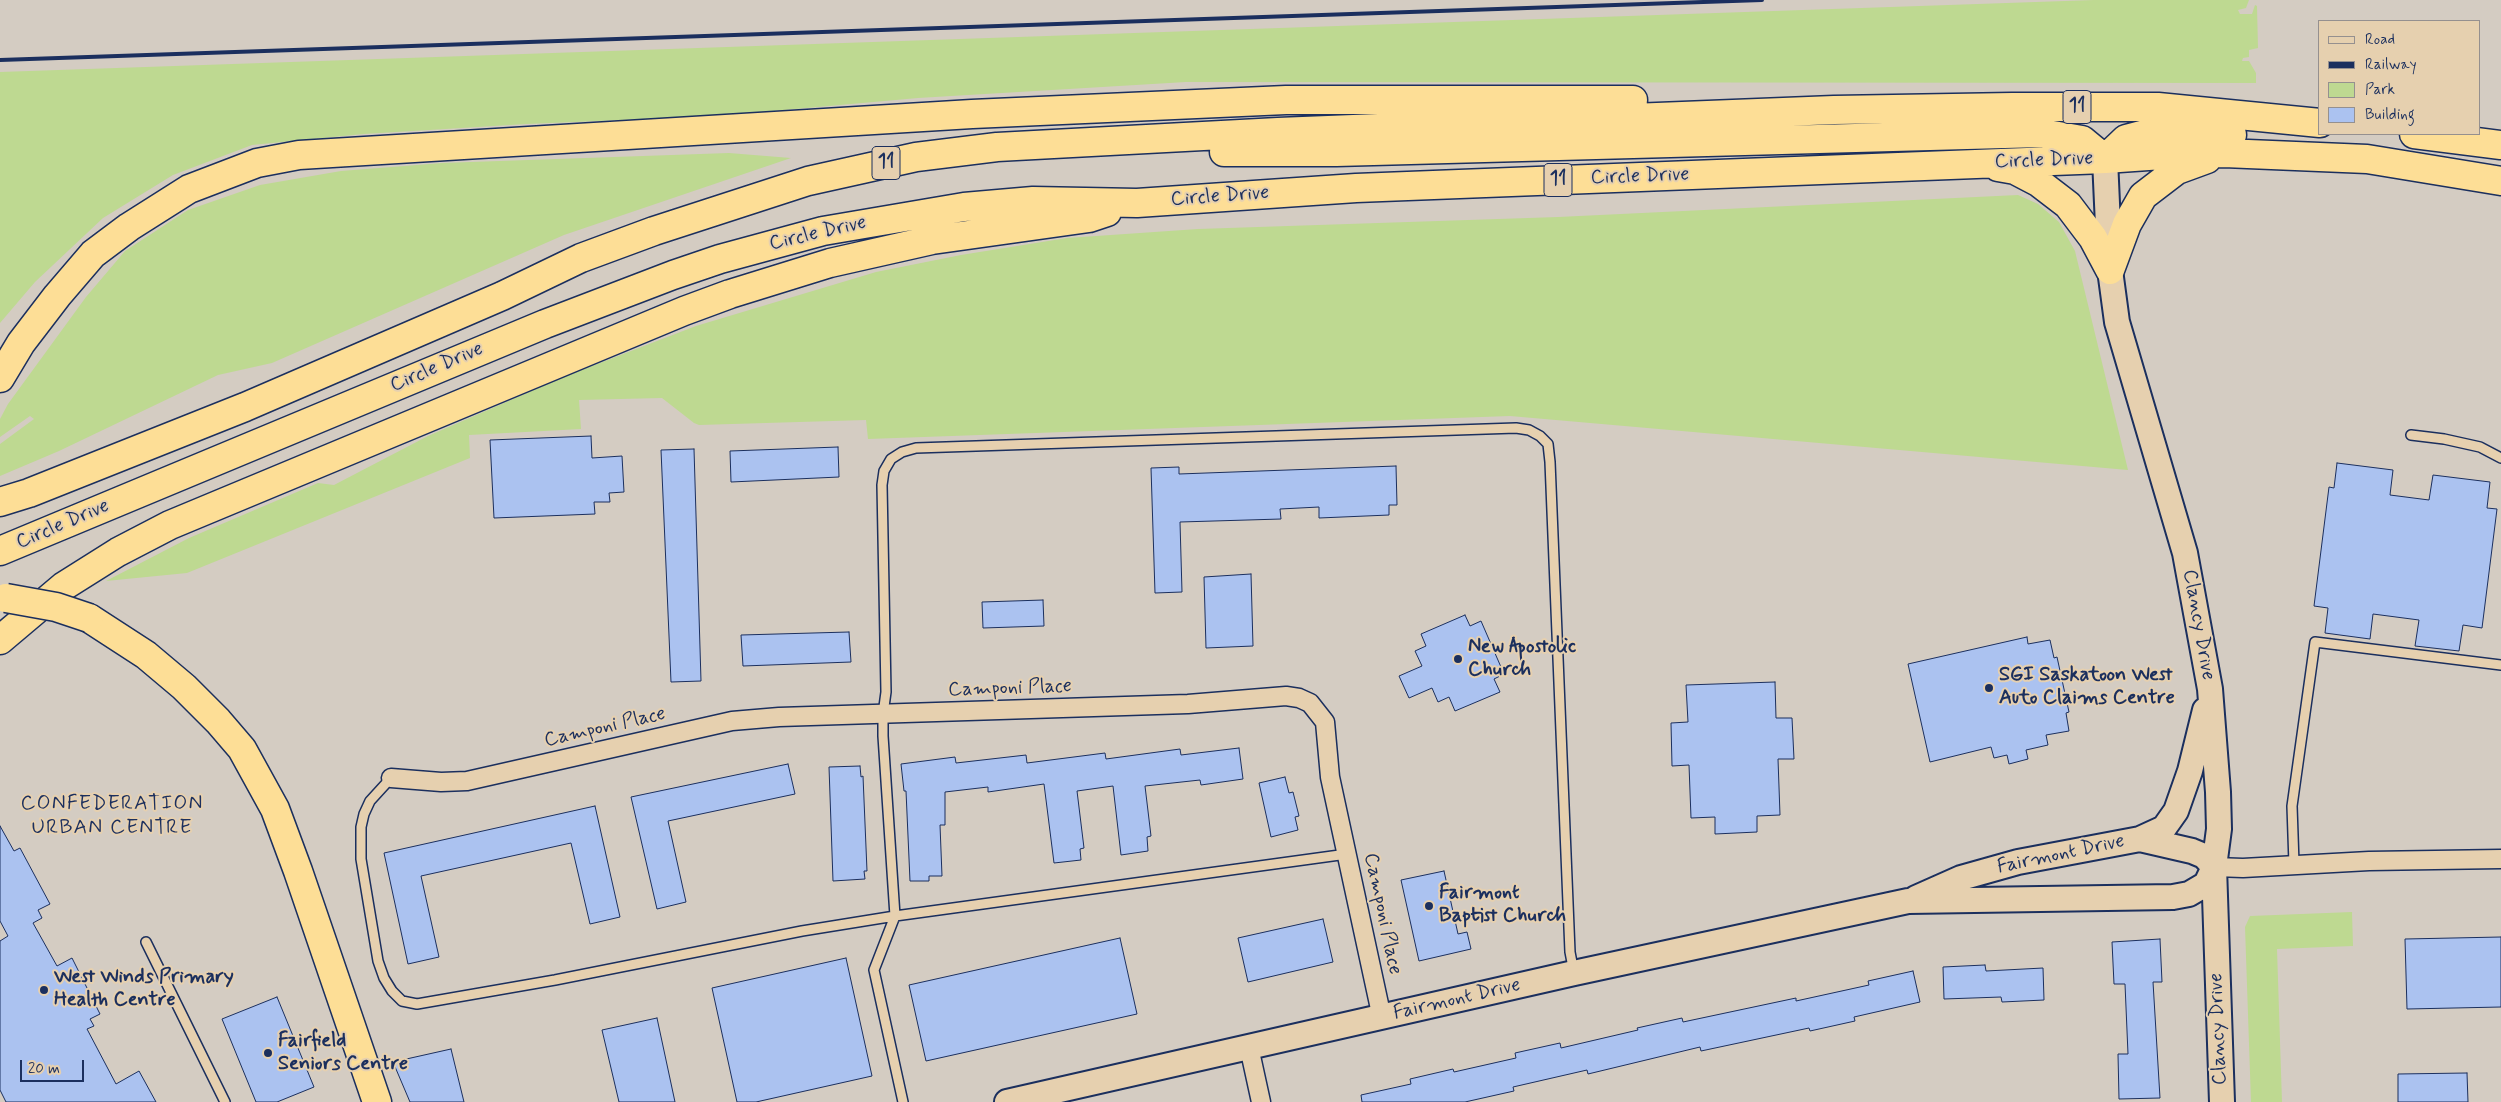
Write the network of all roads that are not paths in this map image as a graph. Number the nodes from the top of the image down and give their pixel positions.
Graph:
1 (1834, 110) junction
2 (2318, 122) edge
3 (2318, 135) edge
4 (2422, 135) edge
5 (2501, 145) edge
6 (1024, 146) junction
7 (2224, 153) junction
8 (2105, 159) junction
9 (1980, 163) junction
10 (2501, 181) edge
11 (1137, 203) junction
12 (2110, 270) junction
13 (0, 378) edge
14 (2411, 435) dead end
15 (2501, 458) edge
16 (0, 502) edge
17 (0, 551) edge
18 (3, 598) edge
19 (0, 640) edge
20 (2501, 664) edge
21 (2210, 689) junction
22 (883, 714) junction
23 (391, 778) joint
24 (2140, 839) junction
25 (1347, 854) junction
26 (2501, 859) edge
27 (2294, 864) junction
28 (2214, 867) junction
29 (1908, 901) junction
30 (895, 916) junction
31 (146, 942) dead end
32 (1574, 974) junction
33 (1382, 1018) junction
34 (1249, 1047) junction
35 (1050, 1097) edge
36 (225, 1102) edge
37 (377, 1102) edge
38 (903, 1102) edge
39 (1007, 1102) edge
40 (1260, 1102) edge
41 (2222, 1102) edge

1 - 2 highway, Circle Drive / 11
1 - 6 highway, Circle Drive / 11
1 - 13 highway
3 - 8 highway
4 - 5 highway
6 - 8 highway
6 - 16 highway, Circle Drive / 11
7 - 8 highway, Circle Drive / 11
7 - 10 highway, Circle Drive / 11
7 - 12 highway
8 - 9 highway, Circle Drive / 11
8 - 12 street, Clancy Drive
9 - 11 highway, Circle Drive / 11
9 - 12 highway
11 - 17 highway, Circle Drive / 11
11 - 19 highway
12 - 21 street, Clancy Drive
14 - 15 lane
18 - 37 highway, bridge
20 - 27 lane
21 - 24 street
21 - 28 street, Clancy Drive
22 - 23 street, Camponi Place
22 - 25 street, Camponi Place
22 - 30 lane
22 - 32 lane
23 - 30 lane
24 - 28 street, Fairmont Drive
24 - 29 street, Fairmont Drive
25 - 30 lane
25 - 33 street, Camponi Place
26 - 27 street
27 - 28 street
28 - 29 street, Fairmont Drive
28 - 41 street, Clancy Drive
29 - 32 street, Fairmont Drive
30 - 38 lane
31 - 36 lane
32 - 33 street, Fairmont Drive
33 - 34 street, Fairmont Drive
34 - 35 street, Fairmont Drive
34 - 40 street
35 - 39 street, Fairmont Drive

